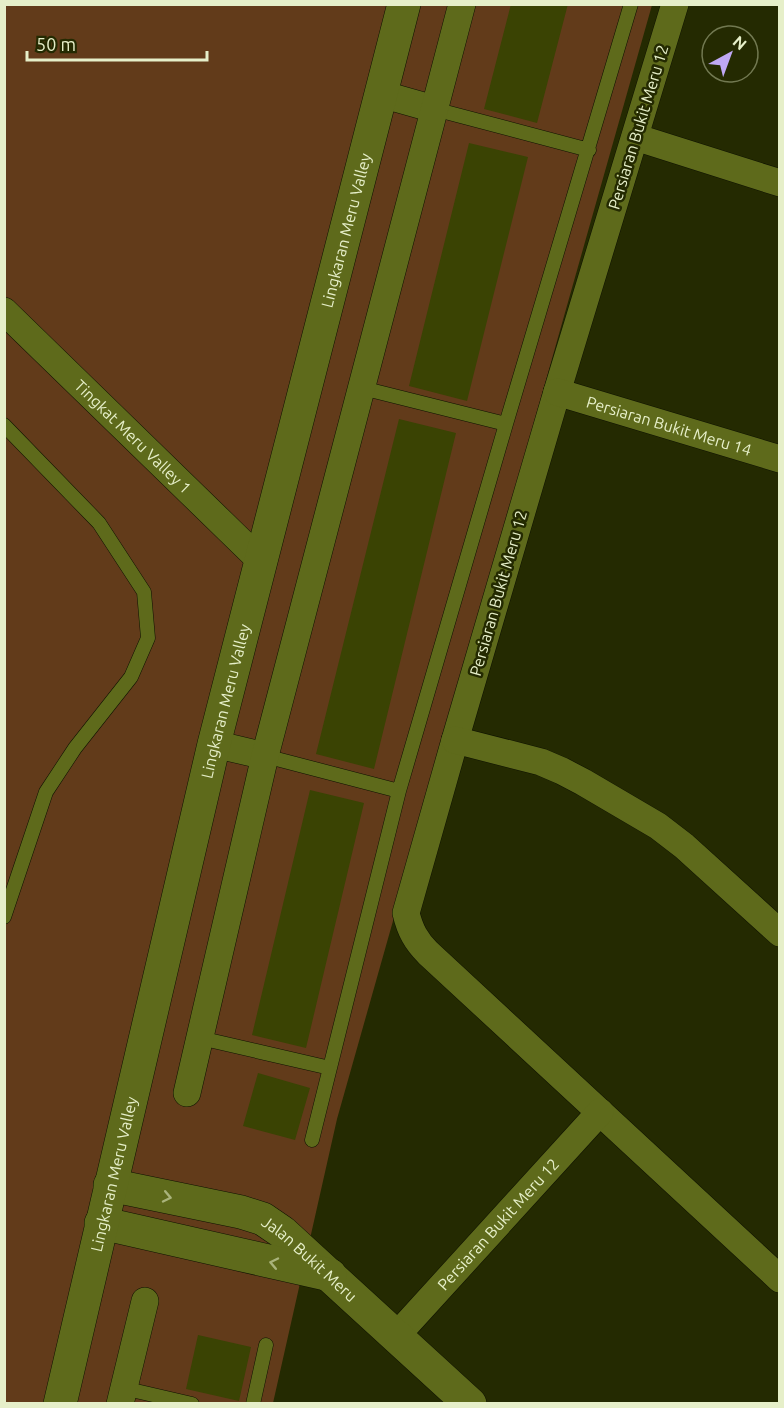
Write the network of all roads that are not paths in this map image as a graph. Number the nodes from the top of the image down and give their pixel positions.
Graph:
1 (404, 4) edge
2 (462, 4) edge
3 (631, 4) edge
4 (675, 4) edge
5 (381, 94) junction
6 (434, 109) junction
7 (635, 137) junction
8 (589, 150) junction
9 (780, 183) edge
10 (4, 311) edge
11 (362, 388) junction
12 (557, 392) junction
13 (506, 424) junction
14 (4, 425) edge
15 (780, 459) edge
16 (262, 562) junction
17 (454, 740) junction
18 (214, 744) junction
19 (265, 756) junction
20 (399, 791) junction
21 (4, 917) edge
22 (780, 933) edge
23 (200, 1038) junction
24 (330, 1068) junction
25 (187, 1093) dead end
26 (600, 1112) junction
27 (312, 1140) dead end
28 (110, 1185) junction
29 (101, 1223) junction
30 (332, 1275) junction
31 (780, 1279) edge
32 (145, 1301) dead end
33 (397, 1335) junction
34 (266, 1345) dead end
35 (122, 1396) edge
36 (60, 1404) edge
37 (192, 1404) edge
38 (253, 1404) edge
39 (470, 1404) edge

1 - 5 street, Lingkaran Meru Valley
2 - 6 street
3 - 8 lane
4 - 7 street, Persiaran Bukit Meru 12
5 - 6 street
5 - 16 street, Lingkaran Meru Valley
6 - 8 lane
6 - 11 street
7 - 9 street
7 - 12 street, Persiaran Bukit Meru 12
8 - 13 lane
10 - 16 street, Tingkat Meru Valley 1
11 - 13 lane
11 - 19 street
12 - 15 street, Persiaran Bukit Meru 14
12 - 17 street, Persiaran Bukit Meru 12
13 - 20 lane
14 - 21 lane
16 - 18 street, Lingkaran Meru Valley
17 - 22 street
17 - 26 street, Persiaran Bukit Meru 12
18 - 19 street
18 - 28 street, Lingkaran Meru Valley
19 - 20 lane
19 - 23 street
20 - 24 lane
23 - 24 lane
23 - 25 street
24 - 27 lane
26 - 31 street, Persiaran Bukit Meru 12
26 - 33 street, Persiaran Bukit Meru 12
28 - 29 street, Lingkaran Meru Valley
28 -> 30 street, Jalan Bukit Meru
30 -> 29 street
29 - 36 street, Lingkaran Meru Valley
30 - 33 street, Jalan Bukit Meru
32 - 35 street
33 - 39 street, Jalan Bukit Meru
34 - 38 lane
35 - 37 lane

